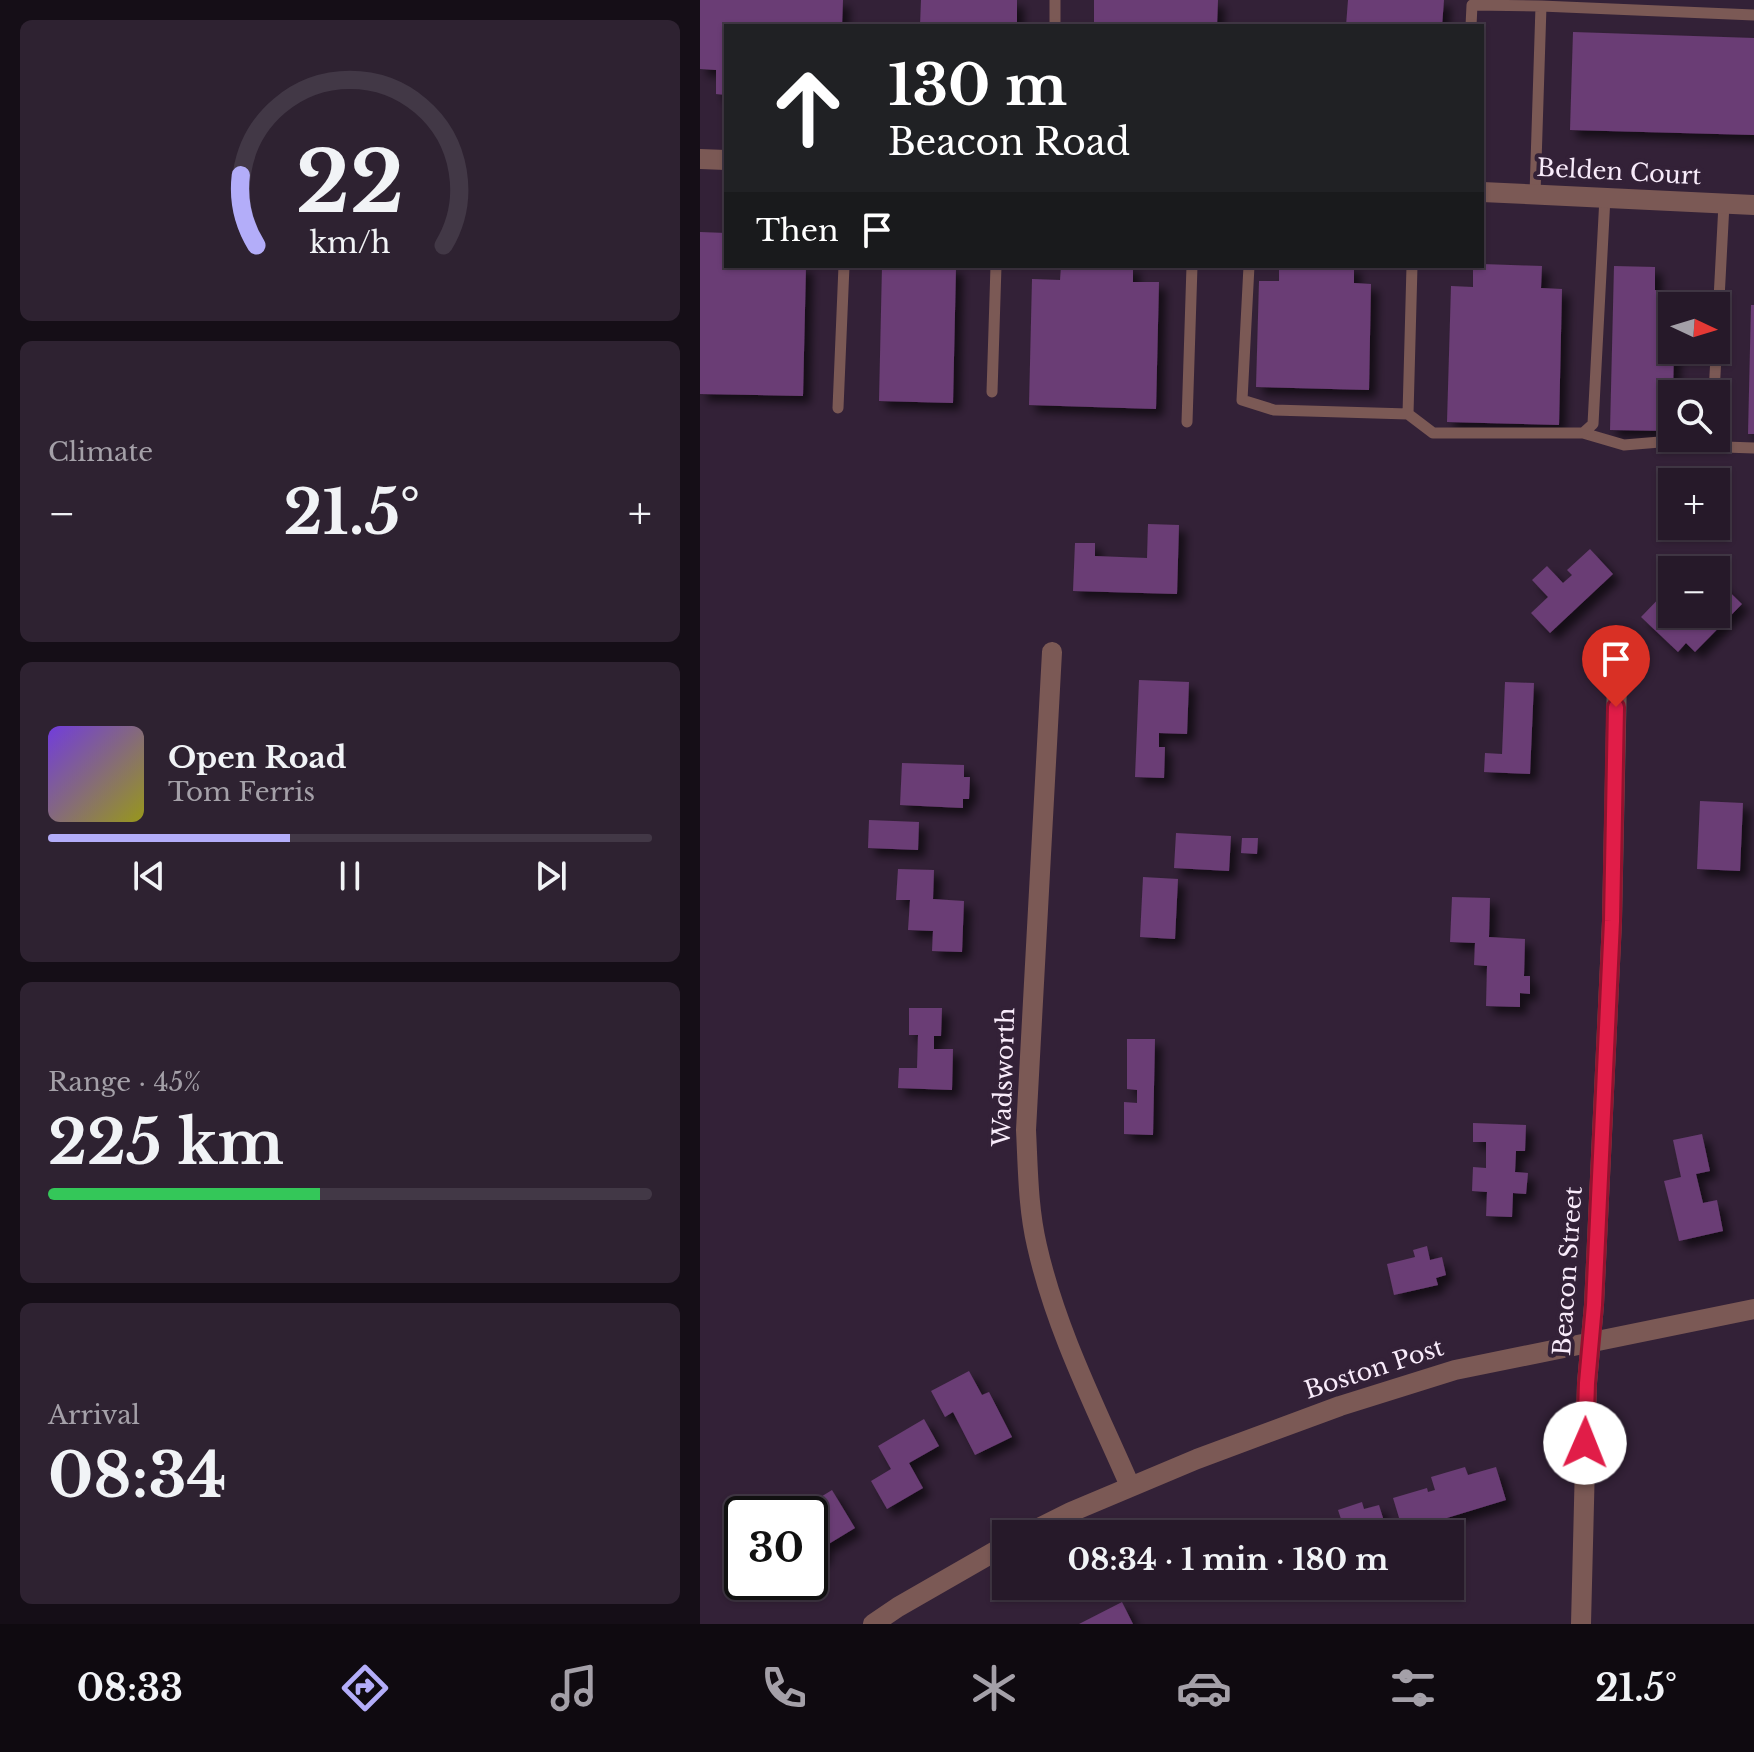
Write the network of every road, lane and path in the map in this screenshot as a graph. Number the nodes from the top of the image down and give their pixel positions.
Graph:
1 (1055, 0) edge
2 (1541, 6) junction
3 (1754, 15) edge
4 (1055, 24) edge
5 (1471, 24) edge
6 (700, 159) edge
7 (724, 160) edge
8 (1484, 192) edge
9 (1535, 194) junction
10 (1605, 197) junction
11 (1724, 204) junction
12 (1754, 205) edge
13 (844, 268) edge
14 (996, 268) edge
15 (1192, 268) edge
16 (1249, 268) edge
17 (1412, 268) edge
18 (1715, 380) edge
19 (992, 392) dead end
20 (838, 408) dead end
21 (1408, 414) junction
22 (1187, 422) dead end
23 (1583, 433) junction
24 (1658, 442) edge
25 (1730, 447) edge
26 (1754, 448) edge
27 (1052, 652) dead end
28 (1617, 677) dead end
29 (1754, 1309) edge
30 (1590, 1343) junction
31 (1130, 1486) junction
32 (1055, 1520) edge
33 (992, 1553) edge
34 (873, 1624) edge
35 (1581, 1624) edge

1 - 4 lane
2 - 3 lane
2 - 5 lane
2 - 9 lane
6 - 7 street
8 - 9 street, Belden Court
9 - 10 street, Belden Court
10 - 11 street, Belden Court
10 - 23 lane
11 - 12 street, Belden Court
11 - 18 lane
13 - 20 lane
14 - 19 lane
15 - 22 lane
16 - 21 lane
17 - 21 lane
21 - 23 lane
23 - 24 lane
25 - 26 lane
27 - 31 street, Wadsworth
28 - 30 street, Beacon Street
29 - 30 street, Boston Post
30 - 31 street, Boston Post
30 - 35 street, Beacon Street
31 - 32 street, Boston Post
33 - 34 street

